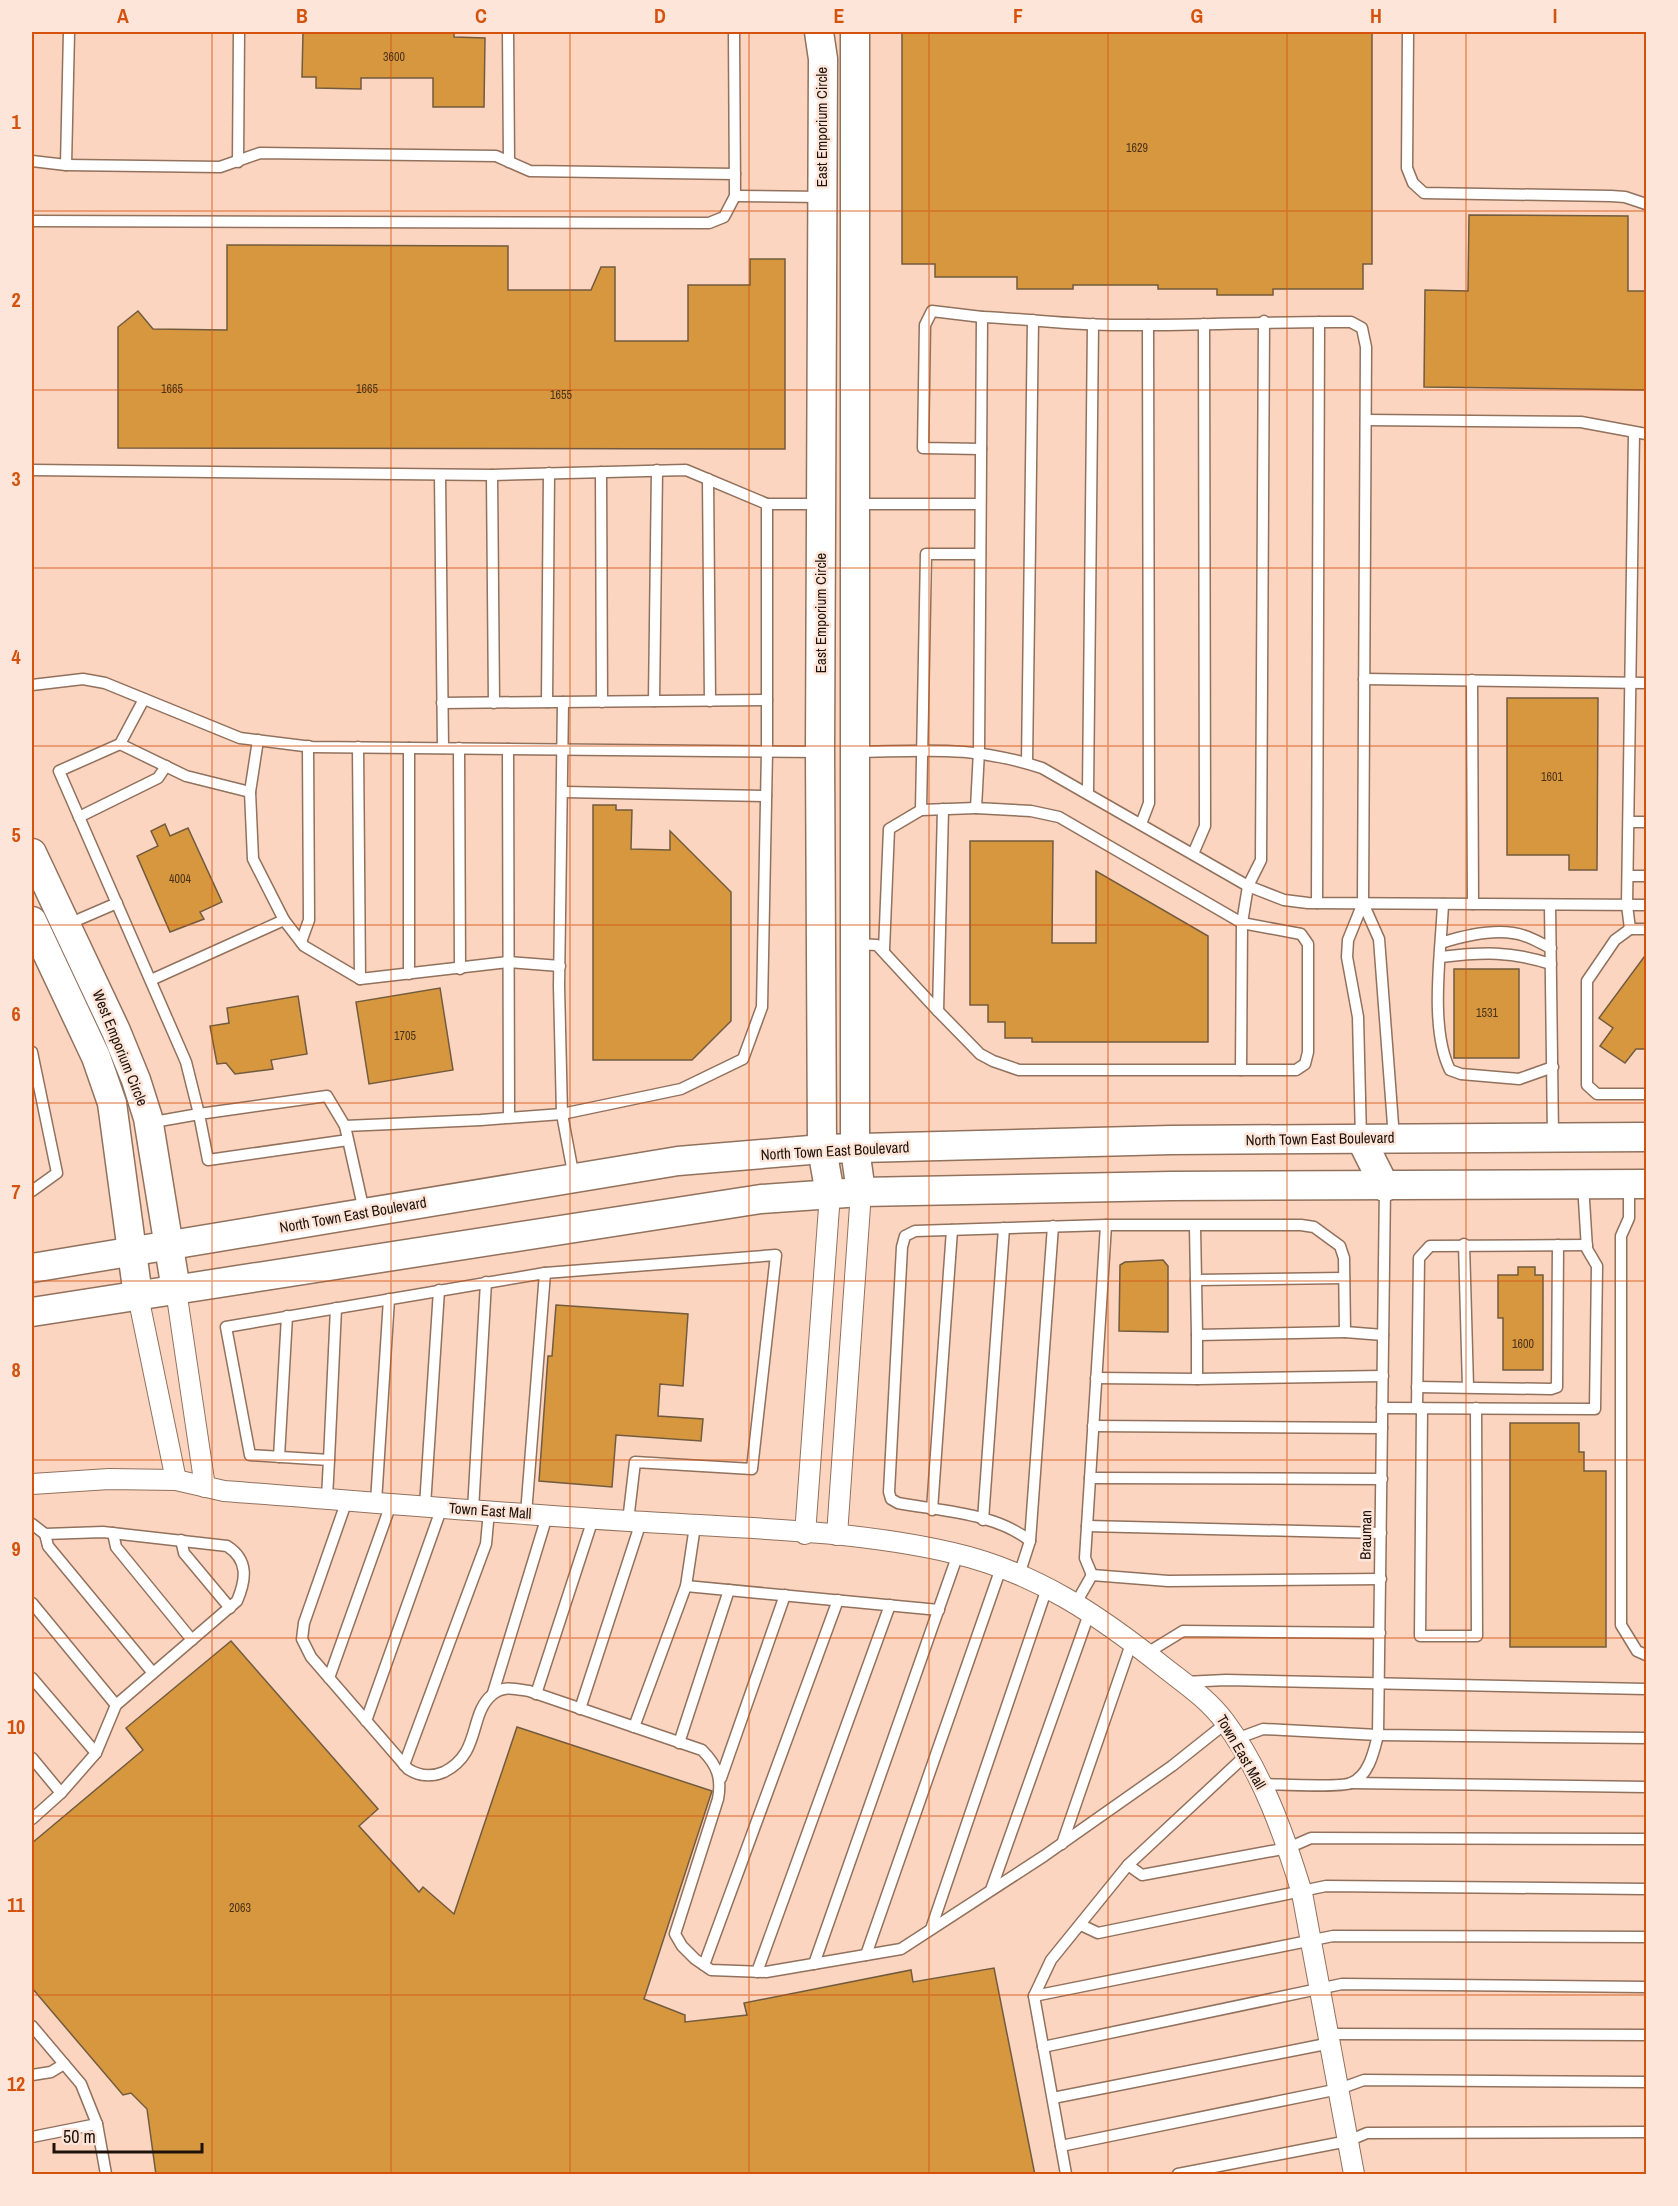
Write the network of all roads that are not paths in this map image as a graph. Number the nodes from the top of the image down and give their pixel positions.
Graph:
1 (69, 32) edge
2 (239, 32) edge
3 (508, 32) edge
4 (734, 32) edge
5 (819, 32) edge
6 (855, 32) edge
7 (1408, 32) edge
8 (32, 161) edge
9 (238, 162) junction
10 (510, 162) junction
11 (66, 165) junction
12 (735, 174) junction
13 (735, 196) junction
14 (822, 197) junction
15 (856, 197) junction
16 (1647, 204) edge
17 (32, 221) edge
18 (982, 317) junction
19 (1034, 320) junction
20 (1264, 321) junction
21 (1319, 322) junction
22 (1093, 324) junction
23 (1204, 324) junction
24 (1148, 325) junction
25 (1366, 420) junction
26 (1635, 433) junction
27 (1647, 434) edge
28 (981, 449) junction
29 (32, 470) edge
30 (657, 470) junction
31 (602, 472) junction
32 (549, 473) junction
33 (440, 475) junction
34 (492, 475) junction
35 (708, 479) junction
36 (767, 504) junction
37 (821, 504) junction
38 (856, 504) junction
39 (980, 504) junction
40 (980, 554) junction
41 (1364, 679) junction
42 (1472, 680) junction
43 (1632, 683) junction
44 (1647, 683) edge
45 (32, 685) edge
46 (144, 699) junction
47 (767, 700) junction
48 (654, 701) junction
49 (710, 701) junction
50 (548, 702) junction
51 (563, 702) junction
52 (602, 702) junction
53 (442, 703) junction
54 (494, 703) junction
55 (258, 740) junction
56 (120, 744) junction
57 (308, 746) junction
58 (358, 747) junction
59 (409, 748) junction
60 (443, 748) junction
61 (459, 748) junction
62 (508, 749) junction
63 (563, 749) junction
64 (922, 750) junction
65 (767, 751) junction
66 (979, 751) junction
67 (820, 752) junction
68 (855, 752) junction
69 (1027, 763) junction
70 (166, 766) junction
71 (250, 792) junction
72 (564, 792) junction
73 (1088, 792) junction
74 (766, 796) junction
75 (976, 808) junction
76 (943, 809) junction
77 (921, 810) junction
78 (80, 817) junction
79 (1629, 822) junction
80 (1647, 822) edge
81 (1141, 824) junction
82 (32, 853) edge
83 (1193, 854) junction
84 (1628, 876) junction
85 (1647, 876) edge
86 (1248, 886) junction
87 (117, 903) junction
88 (1317, 903) junction
89 (1363, 903) junction
90 (1443, 904) junction
91 (1473, 904) junction
92 (1550, 904) junction
93 (1627, 905) junction
94 (1647, 905) edge
95 (284, 920) junction
96 (1242, 923) junction
97 (66, 925) junction
98 (1630, 929) junction
99 (1647, 929) edge
100 (34, 933) edge
101 (301, 942) junction
102 (1441, 943) junction
103 (855, 944) junction
104 (1551, 948) junction
105 (884, 950) junction
106 (1441, 957) junction
107 (508, 962) junction
108 (1551, 964) junction
109 (560, 966) junction
110 (460, 969) junction
111 (409, 974) junction
112 (360, 979) junction
113 (151, 980) junction
114 (938, 1011) junction
115 (32, 1052) edge
116 (1553, 1067) junction
117 (1241, 1070) junction
118 (1647, 1094) edge
119 (199, 1114) junction
120 (562, 1114) junction
121 (509, 1116) junction
122 (148, 1123) junction
123 (345, 1126) junction
124 (1553, 1137) junction
125 (1647, 1137) edge
126 (1394, 1138) junction
127 (1361, 1139) junction
128 (348, 1140) junction
129 (822, 1149) junction
130 (855, 1149) junction
131 (574, 1178) junction
132 (1583, 1184) junction
133 (1638, 1184) edge
134 (1385, 1187) junction
135 (32, 1191) edge
136 (861, 1192) junction
137 (830, 1194) junction
138 (364, 1211) junction
139 (1053, 1226) junction
140 (1106, 1226) junction
141 (1195, 1227) junction
142 (1004, 1228) junction
143 (952, 1230) junction
144 (1464, 1244) junction
145 (1558, 1245) junction
146 (1587, 1245) junction
147 (169, 1246) junction
148 (132, 1252) junction
149 (32, 1268) edge
150 (545, 1273) junction
151 (1344, 1278) junction
152 (1196, 1280) junction
153 (486, 1282) junction
154 (176, 1290) junction
155 (439, 1290) junction
156 (138, 1296) junction
157 (389, 1299) junction
158 (336, 1308) junction
159 (32, 1312) edge
160 (287, 1316) junction
161 (1345, 1332) junction
162 (1197, 1335) junction
163 (1383, 1335) junction
164 (1383, 1376) junction
165 (1096, 1378) junction
166 (1197, 1379) junction
167 (1417, 1387) junction
168 (1468, 1387) junction
169 (1382, 1408) junction
170 (1419, 1408) junction
171 (1476, 1408) junction
172 (1093, 1426) junction
173 (1382, 1428) junction
174 (279, 1457) junction
175 (329, 1460) junction
176 (1090, 1478) junction
177 (1382, 1479) junction
178 (176, 1480) junction
179 (32, 1484) edge
180 (205, 1487) junction
181 (337, 1499) junction
182 (384, 1503) junction
183 (433, 1507) junction
184 (481, 1510) junction
185 (932, 1510) junction
186 (526, 1514) junction
187 (547, 1515) junction
188 (593, 1519) junction
189 (983, 1520) junction
190 (634, 1522) junction
191 (32, 1524) edge
192 (695, 1526) junction
193 (1087, 1526) junction
194 (113, 1533) junction
195 (1381, 1533) junction
196 (45, 1534) junction
197 (805, 1534) junction
198 (837, 1535) junction
199 (181, 1540) junction
200 (1030, 1541) junction
201 (958, 1554) junction
202 (1010, 1571) junction
203 (1092, 1575) junction
204 (1381, 1580) junction
205 (686, 1586) junction
206 (1047, 1588) junction
207 (729, 1590) junction
208 (785, 1595) junction
209 (838, 1600) junction
210 (32, 1603) edge
211 (891, 1605) junction
212 (1083, 1607) junction
213 (230, 1608) junction
214 (939, 1610) junction
215 (1380, 1633) junction
216 (192, 1640) junction
217 (1139, 1647) junction
218 (1647, 1655) edge
219 (153, 1673) junction
220 (32, 1678) edge
221 (329, 1678) junction
222 (1183, 1682) junction
223 (1380, 1684) junction
224 (1647, 1689) edge
225 (493, 1693) junction
226 (536, 1694) junction
227 (116, 1705) junction
228 (580, 1709) junction
229 (366, 1721) junction
230 (634, 1728) junction
231 (1378, 1735) junction
232 (1647, 1738) edge
233 (1236, 1739) junction
234 (679, 1743) junction
235 (96, 1753) junction
236 (32, 1758) edge
237 (404, 1765) junction
238 (721, 1778) junction
239 (1351, 1783) junction
240 (1261, 1784) junction
241 (1647, 1787) edge
242 (61, 1793) junction
243 (32, 1819) edge
244 (1647, 1839) edge
245 (1062, 1844) junction
246 (1288, 1848) junction
247 (1128, 1865) junction
248 (1647, 1888) edge
249 (990, 1891) junction
250 (1302, 1893) junction
251 (1081, 1925) junction
252 (931, 1929) junction
253 (1647, 1937) edge
254 (1312, 1940) junction
255 (866, 1955) junction
256 (814, 1964) junction
257 (704, 1965) junction
258 (757, 1972) junction
259 (1647, 1987) edge
260 (1322, 1991) junction
261 (1034, 1996) junction
262 (32, 2027) edge
263 (1647, 2035) edge
264 (1330, 2039) junction
265 (1043, 2047) junction
266 (64, 2064) junction
267 (32, 2075) edge
268 (1647, 2082) edge
269 (1339, 2089) junction
270 (1053, 2098) junction
271 (98, 2124) junction
272 (1647, 2132) edge
273 (32, 2137) edge
274 (1348, 2141) junction
275 (1061, 2146) junction
276 (106, 2174) edge
277 (1066, 2175) edge
278 (1178, 2175) edge
279 (1354, 2175) edge

1 - 11 lane
2 - 9 lane
3 - 10 lane
4 - 12 lane
5 - 14 main road, East Emporium Circle
6 - 15 main road
7 - 16 lane
8 - 11 lane
9 - 10 lane
9 - 11 lane
10 - 12 lane
12 - 13 lane
13 - 14 lane
13 - 17 lane
14 - 15 main road
14 - 37 main road, East Emporium Circle
15 - 38 main road
18 - 19 lane
18 - 28 lane
18 - 28 lane
19 - 22 lane
19 - 69 lane
20 - 21 lane
20 - 23 lane
20 - 86 lane
21 - 25 lane
21 - 88 lane
22 - 24 lane
22 - 73 lane
23 - 24 lane
23 - 83 lane
24 - 81 lane
25 - 26 lane
25 - 41 lane
26 - 27 lane
26 - 43 lane
28 - 39 lane
29 - 33 lane
30 - 31 lane
30 - 35 lane
30 - 48 lane
31 - 32 lane
31 - 52 lane
32 - 34 lane
32 - 50 lane
33 - 34 lane
33 - 53 lane
34 - 54 lane
35 - 36 lane
35 - 49 lane
36 - 37 lane
36 - 47 lane
37 - 38 main road
37 - 67 main road, East Emporium Circle
38 - 39 lane
38 - 68 main road
39 - 40 lane
40 - 64 lane
40 - 66 lane
41 - 42 lane
41 - 89 lane
42 - 43 lane
42 - 91 lane
43 - 44 lane
43 - 79 lane
45 - 46 lane
46 - 55 lane
46 - 56 lane
47 - 49 lane
47 - 65 lane
48 - 49 lane
48 - 52 lane
50 - 51 lane
50 - 54 lane
51 - 52 lane
51 - 63 lane
53 - 54 lane
53 - 60 lane
55 - 57 lane
55 - 71 lane
56 - 70 lane
56 - 78 lane
57 - 58 lane
57 - 101 lane
58 - 59 lane
58 - 112 lane
59 - 60 lane
59 - 111 lane
60 - 61 lane
61 - 62 lane
61 - 110 lane
62 - 63 lane
62 - 107 lane
63 - 65 lane
63 - 72 lane
64 - 66 lane
64 - 68 lane
64 - 77 lane
65 - 67 lane
65 - 74 lane
66 - 69 lane
66 - 75 lane
67 - 68 main road
67 - 129 main road, East Emporium Circle
68 - 103 main road
69 - 73 lane
70 - 71 lane
70 - 78 lane
71 - 95 lane
72 - 74 lane
72 - 109 lane
73 - 81 lane
74 - 120 lane
75 - 76 lane
75 - 96 lane
76 - 77 lane
76 - 114 lane
77 - 105 lane
78 - 87 lane
79 - 80 lane
79 - 84 lane
81 - 83 lane
82 - 97 main road, West Emporium Circle
83 - 86 lane
84 - 85 lane
84 - 93 lane
86 - 88 lane
86 - 96 lane
87 - 97 lane
87 - 113 lane
88 - 89 lane
89 - 90 lane
89 - 126 lane
89 - 127 lane
90 - 91 lane
90 - 102 lane
91 - 92 lane
92 - 93 lane
92 - 104 lane
93 - 94 lane
93 - 98 lane
95 - 101 lane
95 - 113 lane
96 - 117 lane
96 - 117 lane
97 - 100 main road
97 - 122 main road, West Emporium Circle
98 - 99 lane
98 - 118 lane
100 - 148 main road, West Emporium Circle
101 - 112 lane
102 - 104 lane
102 - 106 lane
103 - 105 lane
103 - 130 main road
104 - 108 lane
105 - 114 lane
106 - 108 lane
106 - 116 lane
107 - 109 lane
107 - 110 lane
107 - 121 lane
108 - 116 lane
109 - 120 lane
110 - 111 lane
111 - 112 lane
113 - 119 lane
114 - 117 lane
115 - 135 lane
116 - 124 lane
119 - 122 lane
119 - 123 lane
119 - 128 lane
120 - 121 lane
120 - 131 lane
121 - 123 lane
122 - 147 main road, West Emporium Circle
123 - 128 lane
124 - 125 main road, North Town East Boulevard
124 - 126 main road, North Town East Boulevard
126 - 127 main road, North Town East Boulevard
126 - 134 main road
127 - 130 main road, North Town East Boulevard
127 - 134 main road
128 - 138 lane
129 - 130 main road, North Town East Boulevard
129 - 131 main road, North Town East Boulevard
129 - 137 main road, East Emporium Circle
130 - 136 main road
131 - 138 main road, North Town East Boulevard
132 - 133 main road
132 - 134 main road
132 - 146 lane
133 - 218 lane
134 - 136 main road
134 - 163 lane, Brauman
136 - 137 main road
136 - 198 street
137 - 154 main road
137 - 197 street
138 - 147 main road, North Town East Boulevard
139 - 140 lane
139 - 142 lane
139 - 200 lane
140 - 141 lane
140 - 165 lane
141 - 151 lane
141 - 152 lane
142 - 143 lane
142 - 189 lane
143 - 185 lane
143 - 185 lane
144 - 145 lane
144 - 167 lane
144 - 168 lane
145 - 146 lane
145 - 168 lane
146 - 171 lane
147 - 148 main road, North Town East Boulevard
147 - 154 main road, West Emporium Circle
148 - 149 main road, North Town East Boulevard
148 - 156 main road, West Emporium Circle
150 - 153 lane
150 - 186 lane
150 - 190 lane
151 - 152 lane
151 - 161 lane
152 - 162 lane
153 - 155 lane
153 - 184 lane
154 - 156 main road
154 - 180 street
155 - 157 lane
155 - 183 lane
156 - 159 main road
156 - 178 street
157 - 158 lane
157 - 182 lane
158 - 160 lane
158 - 175 lane
160 - 174 lane
160 - 174 lane
161 - 162 lane
161 - 163 lane
162 - 166 lane
163 - 164 lane, Brauman
164 - 166 lane
164 - 169 lane, Brauman
165 - 166 lane
165 - 172 lane
167 - 168 lane
167 - 170 lane
169 - 170 lane
169 - 173 lane, Brauman
170 - 171 lane
170 - 171 lane
172 - 173 lane
172 - 176 lane
173 - 177 lane, Brauman
174 - 175 lane
175 - 181 lane
176 - 177 lane
176 - 193 lane
177 - 195 lane, Brauman
178 - 179 street, Town East Mall
178 - 180 street, Town East Mall
180 - 181 street, Town East Mall
181 - 182 street, Town East Mall
181 - 221 lane
182 - 183 street, Town East Mall
182 - 221 lane
183 - 184 street, Town East Mall
183 - 229 lane
184 - 186 street, Town East Mall
184 - 237 lane
185 - 189 lane
186 - 187 street, Town East Mall
187 - 188 street, Town East Mall
187 - 225 lane
188 - 190 street, Town East Mall
188 - 226 lane
189 - 200 lane
190 - 192 street, Town East Mall
190 - 228 lane
191 - 196 lane
192 - 197 street, Town East Mall
192 - 205 lane
193 - 195 lane
193 - 203 lane
194 - 196 lane
194 - 199 lane
194 - 216 lane
195 - 204 lane, Brauman
196 - 219 lane
197 - 198 street, Town East Mall
198 - 201 street, Town East Mall
199 - 213 lane
199 - 213 lane
200 - 202 lane
201 - 202 street, Town East Mall
201 - 214 lane
202 - 206 street, Town East Mall
202 - 255 lane
203 - 204 lane
203 - 212 lane
204 - 215 lane, Brauman
205 - 207 lane
205 - 230 lane
206 - 212 street, Town East Mall
206 - 252 lane
207 - 208 lane
207 - 234 lane
208 - 209 lane
208 - 238 lane
209 - 211 lane
209 - 257 lane
210 - 227 lane
211 - 214 lane
211 - 258 lane
212 - 217 street, Town East Mall
212 - 249 lane
213 - 216 lane
214 - 256 lane
215 - 217 lane
215 - 223 lane, Brauman
216 - 219 lane
217 - 222 street, Town East Mall
217 - 245 lane
219 - 227 lane
220 - 235 lane
221 - 229 lane
222 - 223 lane
222 - 233 street, Town East Mall
223 - 224 lane
223 - 231 lane, Brauman
225 - 226 lane
225 - 237 lane
226 - 228 lane
227 - 235 lane
228 - 230 lane
229 - 237 lane
230 - 234 lane
231 - 232 lane
231 - 233 lane
231 - 239 lane, Brauman
233 - 240 street, Town East Mall
233 - 245 lane
233 - 247 lane
234 - 238 lane
235 - 242 lane
236 - 242 lane
238 - 257 lane
239 - 240 lane
239 - 241 lane
240 - 246 street, Town East Mall
242 - 243 lane
244 - 246 lane
245 - 249 lane
246 - 247 lane
246 - 250 street, Town East Mall
247 - 251 lane
248 - 250 lane
249 - 252 lane
250 - 251 lane
250 - 254 street, Town East Mall
251 - 261 lane
252 - 255 lane
253 - 254 lane
254 - 260 street, Town East Mall
254 - 261 lane
255 - 256 lane
256 - 258 lane
257 - 258 lane
259 - 260 lane
260 - 264 street, Town East Mall
260 - 265 lane
261 - 265 lane
262 - 266 lane
263 - 264 lane
264 - 269 street, Town East Mall
264 - 270 lane
265 - 270 lane
266 - 267 lane
266 - 271 lane
268 - 269 lane
269 - 274 street, Town East Mall
269 - 275 lane
270 - 275 lane
271 - 273 lane
271 - 276 lane
272 - 274 lane
274 - 278 lane
274 - 279 street, Town East Mall
275 - 277 lane

